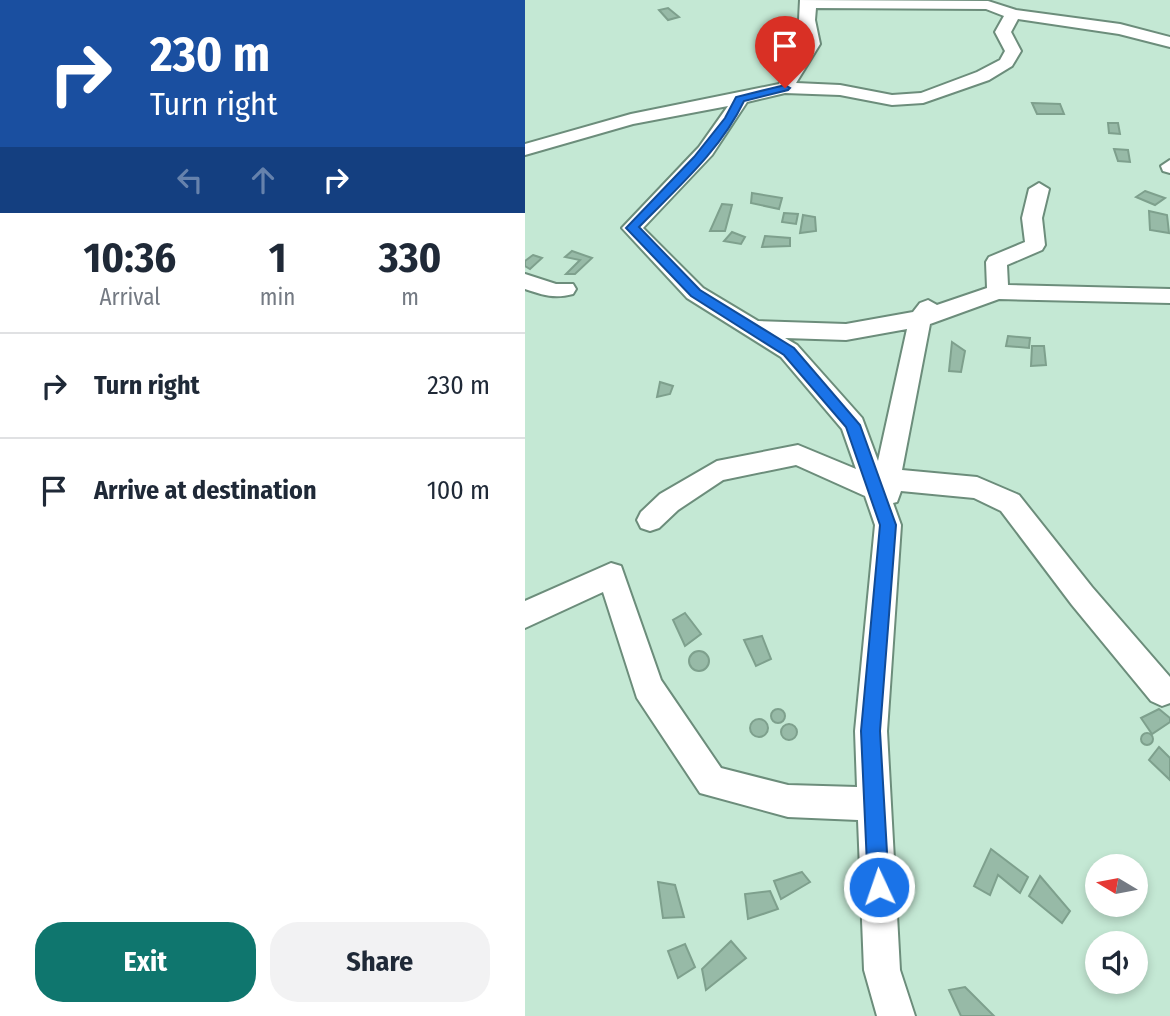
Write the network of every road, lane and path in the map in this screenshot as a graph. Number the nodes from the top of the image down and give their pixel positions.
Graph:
1 (808, 1) edge
2 (987, 2) edge
3 (1013, 15) junction
4 (1170, 42) edge
5 (785, 88) junction
6 (740, 99) junction
7 (525, 150) edge
8 (1039, 189) dead end
9 (525, 281) edge
10 (565, 289) dead end
11 (998, 292) junction
12 (1170, 296) edge
13 (924, 314) junction
14 (752, 329) junction
15 (882, 484) junction
16 (650, 520) dead end
17 (525, 615) edge
18 (1162, 691) dead end
19 (874, 804) junction
20 (896, 1016) edge

1 - 2 street
1 - 5 street
2 - 3 street
3 - 4 street
3 - 5 street
5 - 6 street
6 - 7 street
6 - 14 street
8 - 11 street
9 - 10 street
11 - 12 street
11 - 13 street
13 - 14 street
13 - 15 street
14 - 15 street
15 - 16 street
15 - 18 street
15 - 19 street
17 - 19 street
19 - 20 street

